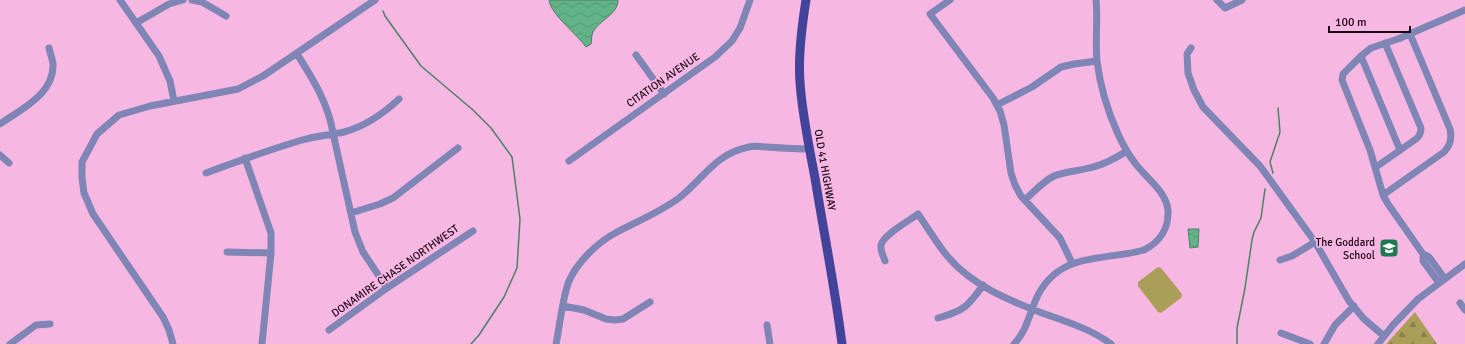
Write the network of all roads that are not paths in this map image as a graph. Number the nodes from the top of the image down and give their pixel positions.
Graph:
1 (120, 0) edge
2 (183, 0) edge
3 (192, 0) edge
4 (375, 0) edge
5 (750, 0) edge
6 (806, 0) edge
7 (950, 0) edge
8 (1096, 0) edge
9 (1217, 0) edge
10 (1242, 0) edge
11 (1465, 10) edge
12 (226, 16) dead end
13 (136, 23) junction
14 (1410, 34) junction
15 (1385, 43) junction
16 (49, 48) dead end
17 (1191, 48) dead end
18 (297, 54) junction
19 (636, 55) dead end
20 (1361, 56) junction
21 (1097, 61) junction
22 (664, 94) junction
23 (399, 99) dead end
24 (174, 101) junction
25 (997, 105) junction
26 (0, 124) edge
27 (332, 133) junction
28 (458, 148) dead end
29 (810, 149) junction
30 (1400, 150) junction
31 (1126, 151) junction
32 (0, 155) edge
33 (245, 158) junction
34 (569, 160) dead end
35 (9, 163) dead end
36 (1376, 167) junction
37 (206, 173) dead end
38 (1384, 195) junction
39 (1025, 200) junction
40 (351, 213) junction
41 (473, 231) dead end
42 (1315, 242) junction
43 (227, 252) dead end
44 (271, 253) junction
45 (885, 260) dead end
46 (1280, 260) dead end
47 (1072, 263) junction
48 (1465, 264) edge
49 (1442, 281) junction
50 (983, 285) junction
51 (388, 288) junction
52 (650, 302) dead end
53 (1460, 302) dead end
54 (563, 306) junction
55 (1354, 306) junction
56 (1032, 309) junction
57 (1465, 310) edge
58 (938, 318) dead end
59 (50, 324) dead end
60 (767, 325) dead end
61 (329, 330) dead end
62 (1281, 333) dead end
63 (1384, 336) junction
64 (10, 344) edge
65 (173, 344) edge
66 (262, 344) edge
67 (556, 344) edge
68 (770, 344) edge
69 (842, 344) edge
70 (1014, 344) edge
71 (1111, 344) edge
72 (1310, 344) edge
73 (1324, 344) edge
74 (1378, 344) edge

1 - 13 street
2 - 13 street
3 - 12 street
4 - 18 street
5 - 22 street, CITATION AVENUE
6 - 29 main road, OLD 41 HIGHWAY
7 - 25 street
8 - 21 street
9 - 10 street
11 - 14 street
13 - 24 street
14 - 15 street
14 - 38 street
15 - 20 street
15 - 30 street
16 - 26 street
17 - 42 street
18 - 24 street
18 - 27 street
19 - 22 street
20 - 30 street
20 - 36 street
21 - 25 street
21 - 31 street
22 - 34 street, CITATION AVENUE
23 - 27 street
24 - 65 street
25 - 39 street
27 - 33 street
27 - 40 street
28 - 40 street
29 - 54 street
29 - 69 main road, OLD 41 HIGHWAY
30 - 36 street
31 - 39 street
31 - 47 street
32 - 35 street
33 - 37 street
33 - 44 street
36 - 38 street
38 - 49 street
39 - 47 street
40 - 51 street
41 - 51 street, DONAMIRE CHASE NORTHWEST
42 - 46 street
42 - 55 street
43 - 44 street
44 - 66 street
45 - 50 street
47 - 56 street
48 - 49 street
49 - 63 street
50 - 56 street
50 - 58 street
51 - 61 street, DONAMIRE CHASE NORTHWEST
52 - 54 street
53 - 57 street
54 - 67 street
55 - 63 street
55 - 73 street
56 - 70 street
56 - 71 street
59 - 64 street
60 - 68 street
62 - 72 street
63 - 74 street

